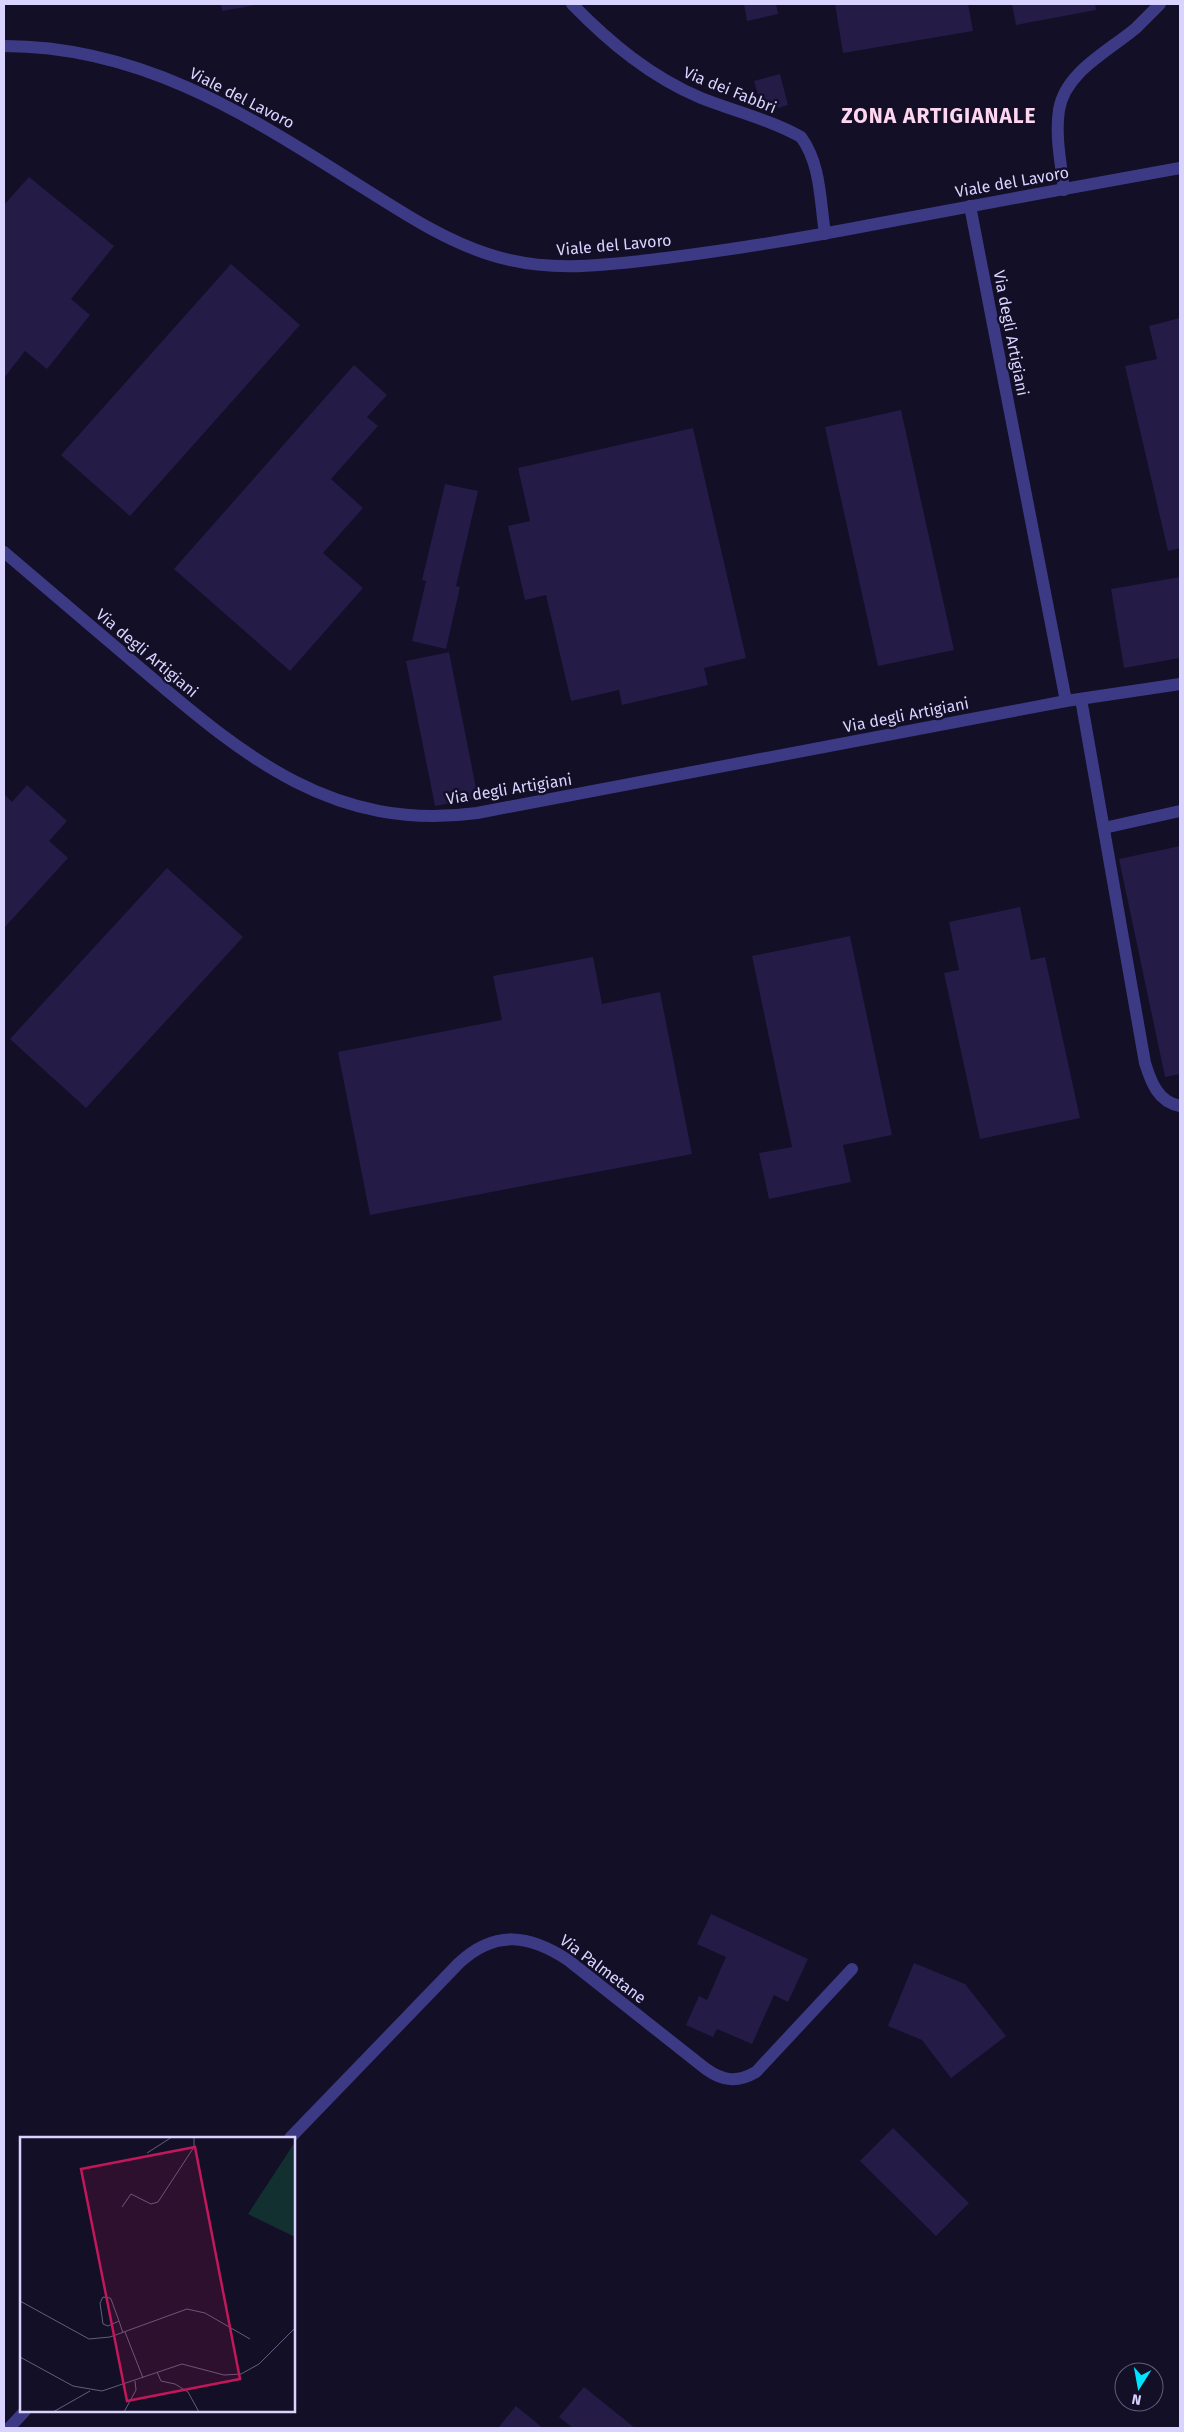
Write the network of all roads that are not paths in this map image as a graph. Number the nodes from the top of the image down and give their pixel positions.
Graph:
1 (572, 4) edge
2 (1160, 4) edge
3 (4, 46) edge
4 (1180, 168) edge
5 (1064, 190) junction
6 (970, 206) junction
7 (825, 234) junction
8 (4, 552) edge
9 (1180, 684) edge
10 (1081, 699) junction
11 (1066, 701) junction
12 (1180, 811) edge
13 (1104, 828) junction
14 (1180, 1106) edge
15 (852, 1969) dead end
16 (291, 2137) edge
17 (24, 2412) edge
18 (9, 2428) edge

1 - 7 street, Via dei Fabbri
2 - 5 street
3 - 7 street, Viale del Lavoro
4 - 5 street, Viale del Lavoro
5 - 6 street, Viale del Lavoro
6 - 7 street, Viale del Lavoro
6 - 11 street, Via degli Artigiani
8 - 11 street, Via degli Artigiani
9 - 10 street, Via degli Artigiani
10 - 11 street, Via degli Artigiani
10 - 13 street
12 - 13 street
13 - 14 street
15 - 16 street, Via Palmetane
17 - 18 street

